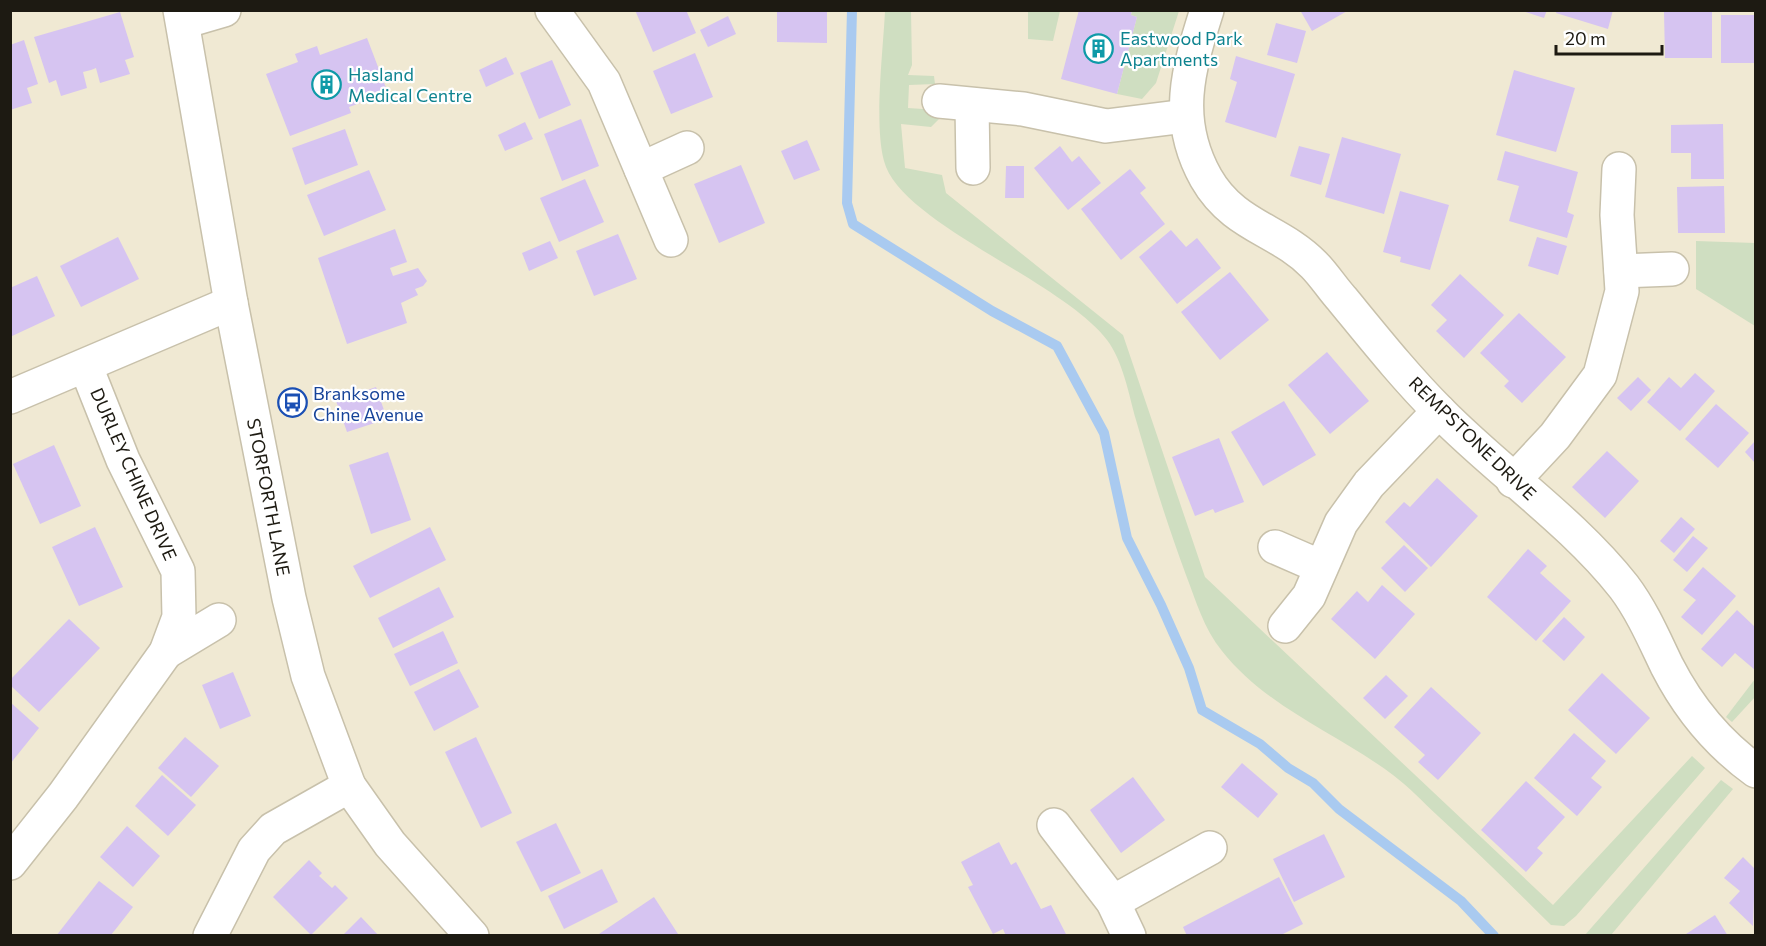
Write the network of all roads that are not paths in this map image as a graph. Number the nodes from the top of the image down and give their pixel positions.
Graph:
1 (224, 10) edge
2 (552, 10) edge
3 (1207, 10) edge
4 (181, 16) edge
5 (939, 101) dead end
6 (972, 105) junction
7 (1186, 116) junction
8 (687, 148) dead end
9 (973, 168) dead end
10 (641, 169) junction
11 (1619, 169) dead end
12 (671, 240) dead end
13 (1672, 269) dead end
14 (1621, 271) junction
15 (231, 303) junction
16 (86, 367) junction
17 (10, 397) edge
18 (1439, 411) junction
19 (1514, 481) junction
20 (1275, 546) dead end
21 (1321, 567) junction
22 (219, 620) dead end
23 (1285, 627) dead end
24 (166, 652) junction
25 (1755, 771) edge
26 (349, 786) junction
27 (1054, 825) dead end
28 (1210, 848) dead end
29 (10, 863) edge
30 (1113, 902) junction
31 (210, 936) edge
32 (472, 936) edge
33 (1130, 936) edge

1 - 4 street
2 - 10 street
3 - 7 street, REMPSTONE DRIVE
4 - 15 street, STORFORTH LANE
5 - 6 street
6 - 7 street
6 - 9 street
7 - 18 street, REMPSTONE DRIVE
8 - 10 street
10 - 12 street
11 - 14 street
13 - 14 street
14 - 19 street
15 - 16 street
15 - 26 street, STORFORTH LANE
16 - 17 street
16 - 24 street, DURLEY CHINE DRIVE
18 - 19 street, REMPSTONE DRIVE
18 - 21 street
19 - 25 street, REMPSTONE DRIVE
20 - 21 street
21 - 23 street
22 - 24 street, DURLEY CHINE DRIVE
24 - 29 street, DURLEY CHINE DRIVE
26 - 31 street
26 - 32 street, STORFORTH LANE
27 - 30 street
28 - 30 street
30 - 33 street

